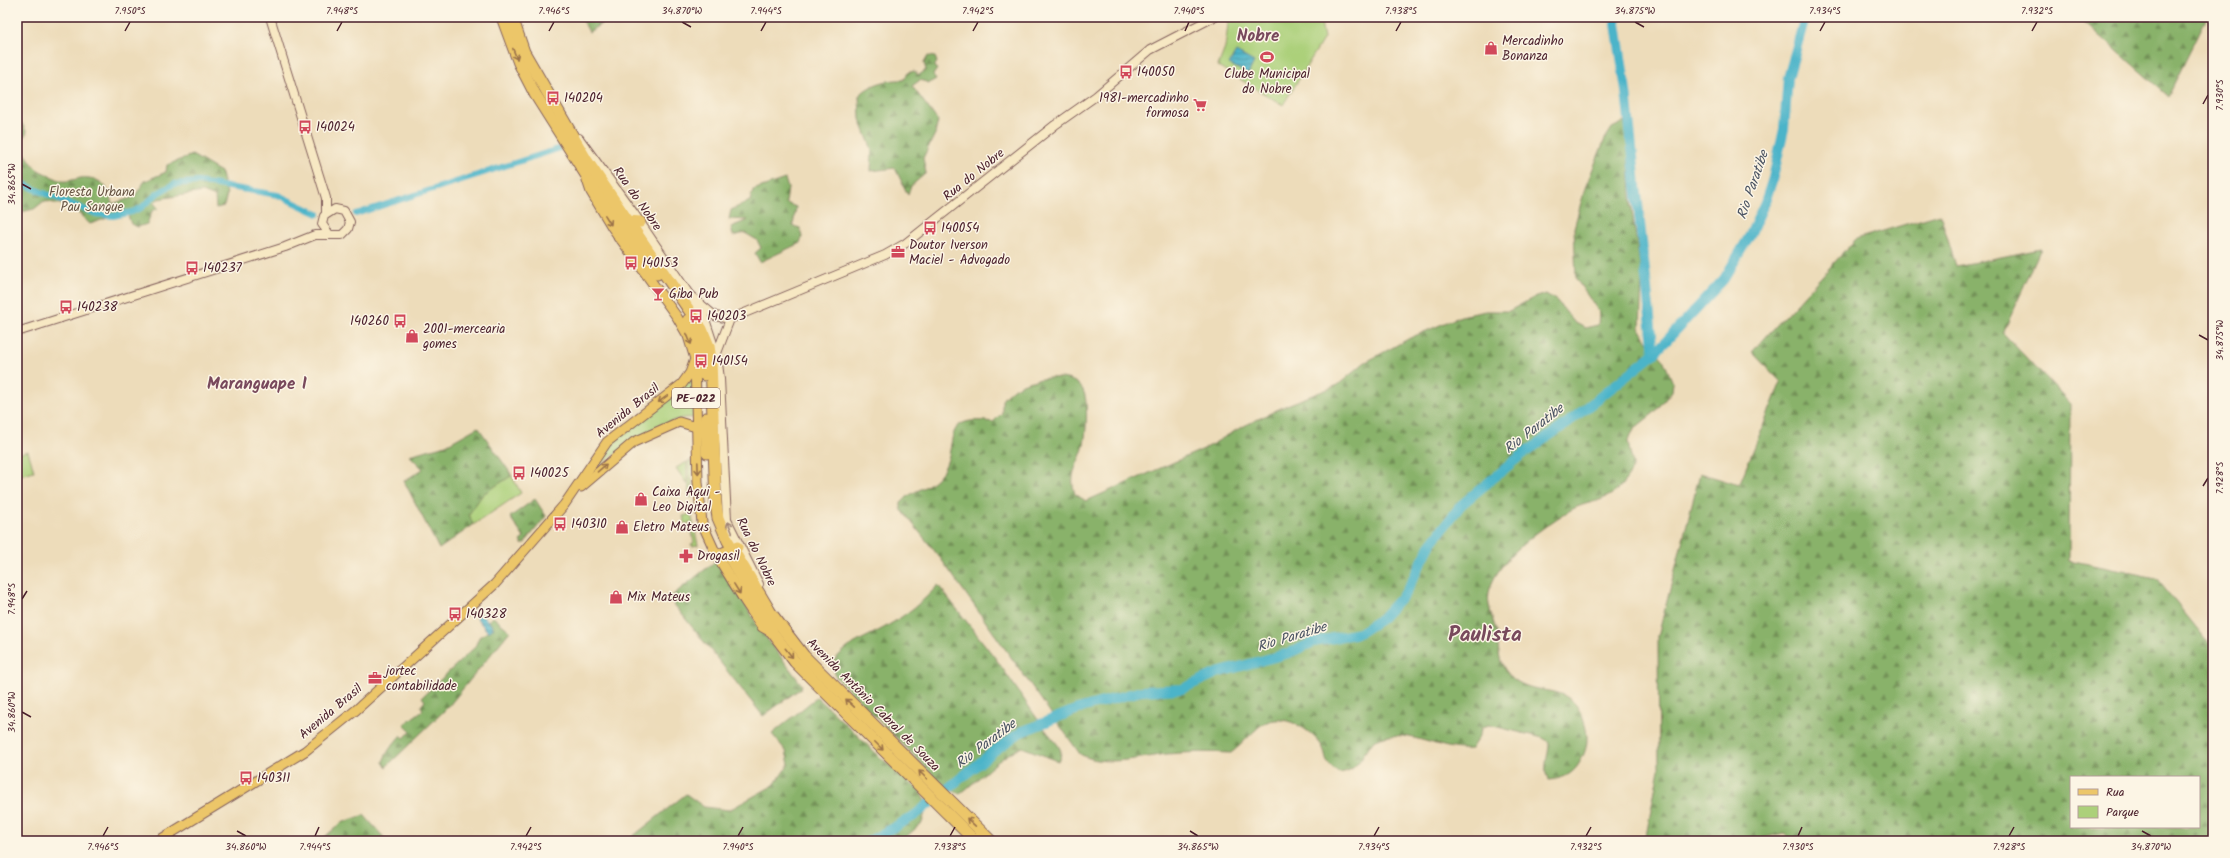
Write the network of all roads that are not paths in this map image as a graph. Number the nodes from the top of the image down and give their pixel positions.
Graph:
1 (270, 17) edge
2 (502, 17) edge
3 (512, 17) edge
4 (1214, 17) edge
5 (563, 117) junction
6 (584, 173) junction
7 (326, 198) junction
8 (335, 209) junction
9 (326, 213) junction
10 (640, 222) junction
11 (625, 223) junction
12 (322, 224) junction
13 (329, 234) junction
14 (315, 235) junction
15 (619, 237) junction
16 (691, 296) junction
17 (677, 317) junction
18 (730, 319) junction
19 (691, 324) junction
20 (17, 332) edge
21 (717, 356) junction
22 (695, 359) junction
23 (696, 427) junction
24 (718, 435) junction
25 (564, 505) junction
26 (729, 551) junction
27 (935, 794) junction
28 (948, 807) junction
29 (158, 841) edge
30 (975, 841) edge
31 (991, 841) edge

1 - 7 main road
2 -> 6 highway, Avenida Antônio Cabral de Souza / PE-022
3 - 5 highway, Avenida Antônio Cabral de Souza / PE-022
4 - 18 main road, Rua do Nobre
5 - 10 main road, Rua do Nobre
5 - 11 highway, Avenida Antônio Cabral de Souza / PE-022
6 - 11 highway, Avenida Antônio Cabral de Souza / PE-022
6 -> 15 main road, PE-022
7 - 8 main road
7 - 9 main road
8 - 9 main road
8 - 13 main road
9 - 12 main road
10 - 11 highway
10 - 16 main road, Rua do Nobre
11 - 15 highway
11 - 19 highway, Avenida Antônio Cabral de Souza / PE-022
11 - 24 highway, Avenida Antônio Cabral de Souza / PE-022
12 - 13 main road
12 - 14 main road
13 - 14 main road
14 - 20 main road
15 - 17 main road, PE-022
16 - 18 main road, Rua do Nobre
16 - 21 main road, Rua do Nobre
17 - 19 highway
17 -> 22 main road, PE-022
18 - 21 main road, Rua do Nobre
19 - 26 highway, Avenida Antônio Cabral de Souza / PE-022
21 - 24 main road, Rua do Nobre
22 - 23 main road, PE-022
22 -> 25 main road, Avenida Brasil
25 -> 23 main road, Avenida Brasil
23 -> 26 main road, PE-022
26 -> 24 highway, Avenida Antônio Cabral de Souza / PE-022
25 - 29 main road, Avenida Brasil
27 -> 26 highway, Avenida Antônio Cabral de Souza / PE-022
26 -> 27 highway, Avenida Antônio Cabral de Souza / PE-022
27 - 28 highway, Avenida Antônio Cabral de Souza / PE-022
28 - 30 highway, Avenida Antônio Cabral de Souza / PE-022
31 -> 28 highway, Avenida Antônio Cabral de Souza / PE-022

